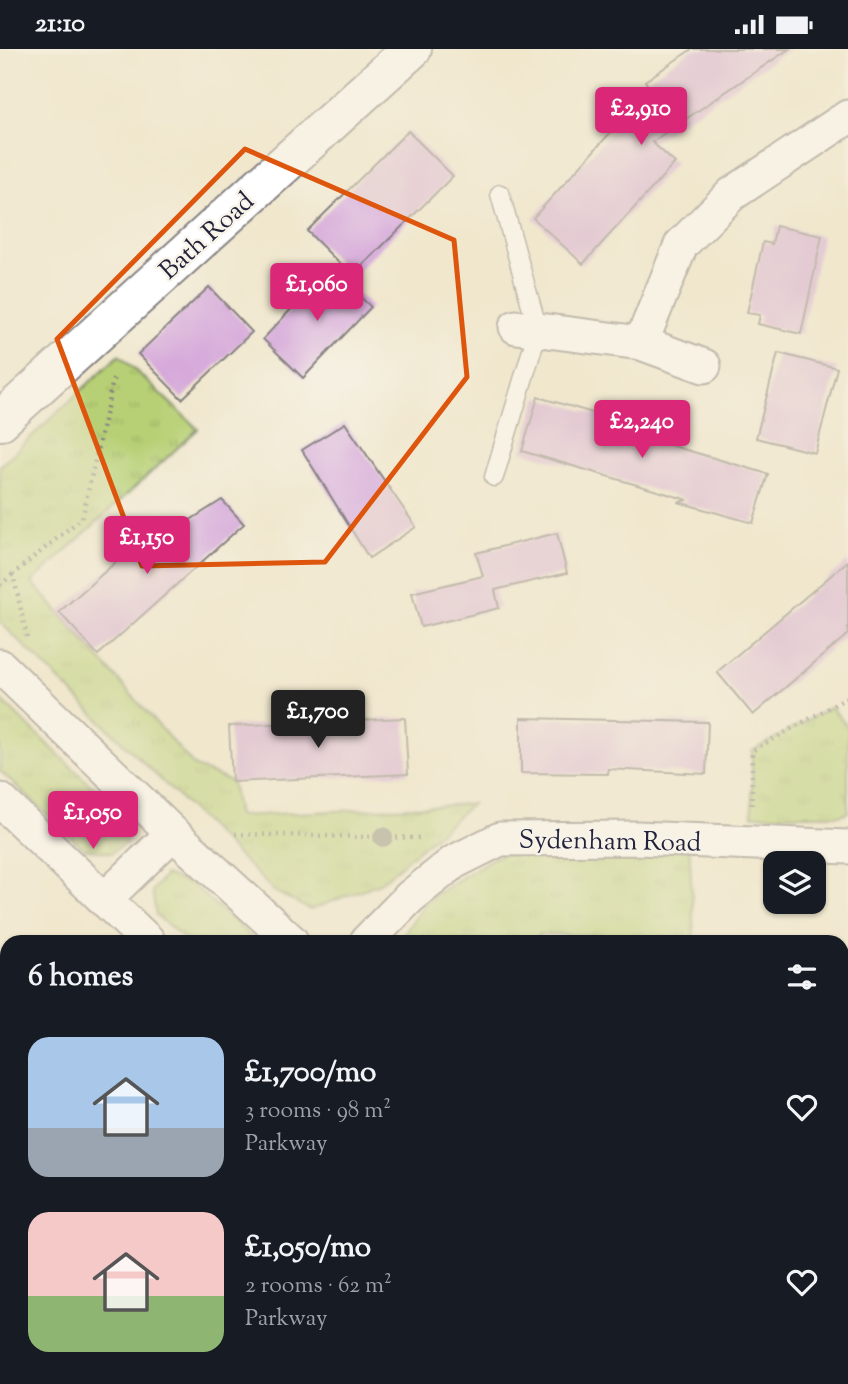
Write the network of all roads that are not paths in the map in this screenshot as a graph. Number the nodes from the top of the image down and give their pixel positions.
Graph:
1 (412, 49) edge
2 (848, 117) edge
3 (500, 194) dead end
4 (527, 329) junction
5 (642, 343) junction
6 (704, 366) dead end
7 (0, 421) edge
8 (494, 477) dead end
9 (0, 666) edge
10 (0, 800) edge
11 (173, 833) junction
12 (848, 847) edge
13 (104, 900) junction
14 (142, 935) edge
15 (284, 935) edge
16 (373, 935) edge

1 - 7 main road, Bath Road
2 - 5 street
3 - 4 lane
4 - 5 street
4 - 8 lane
5 - 6 street
9 - 11 street
10 - 13 street
11 - 13 street
11 - 15 street
12 - 16 street, Sydenham Road
13 - 14 street

